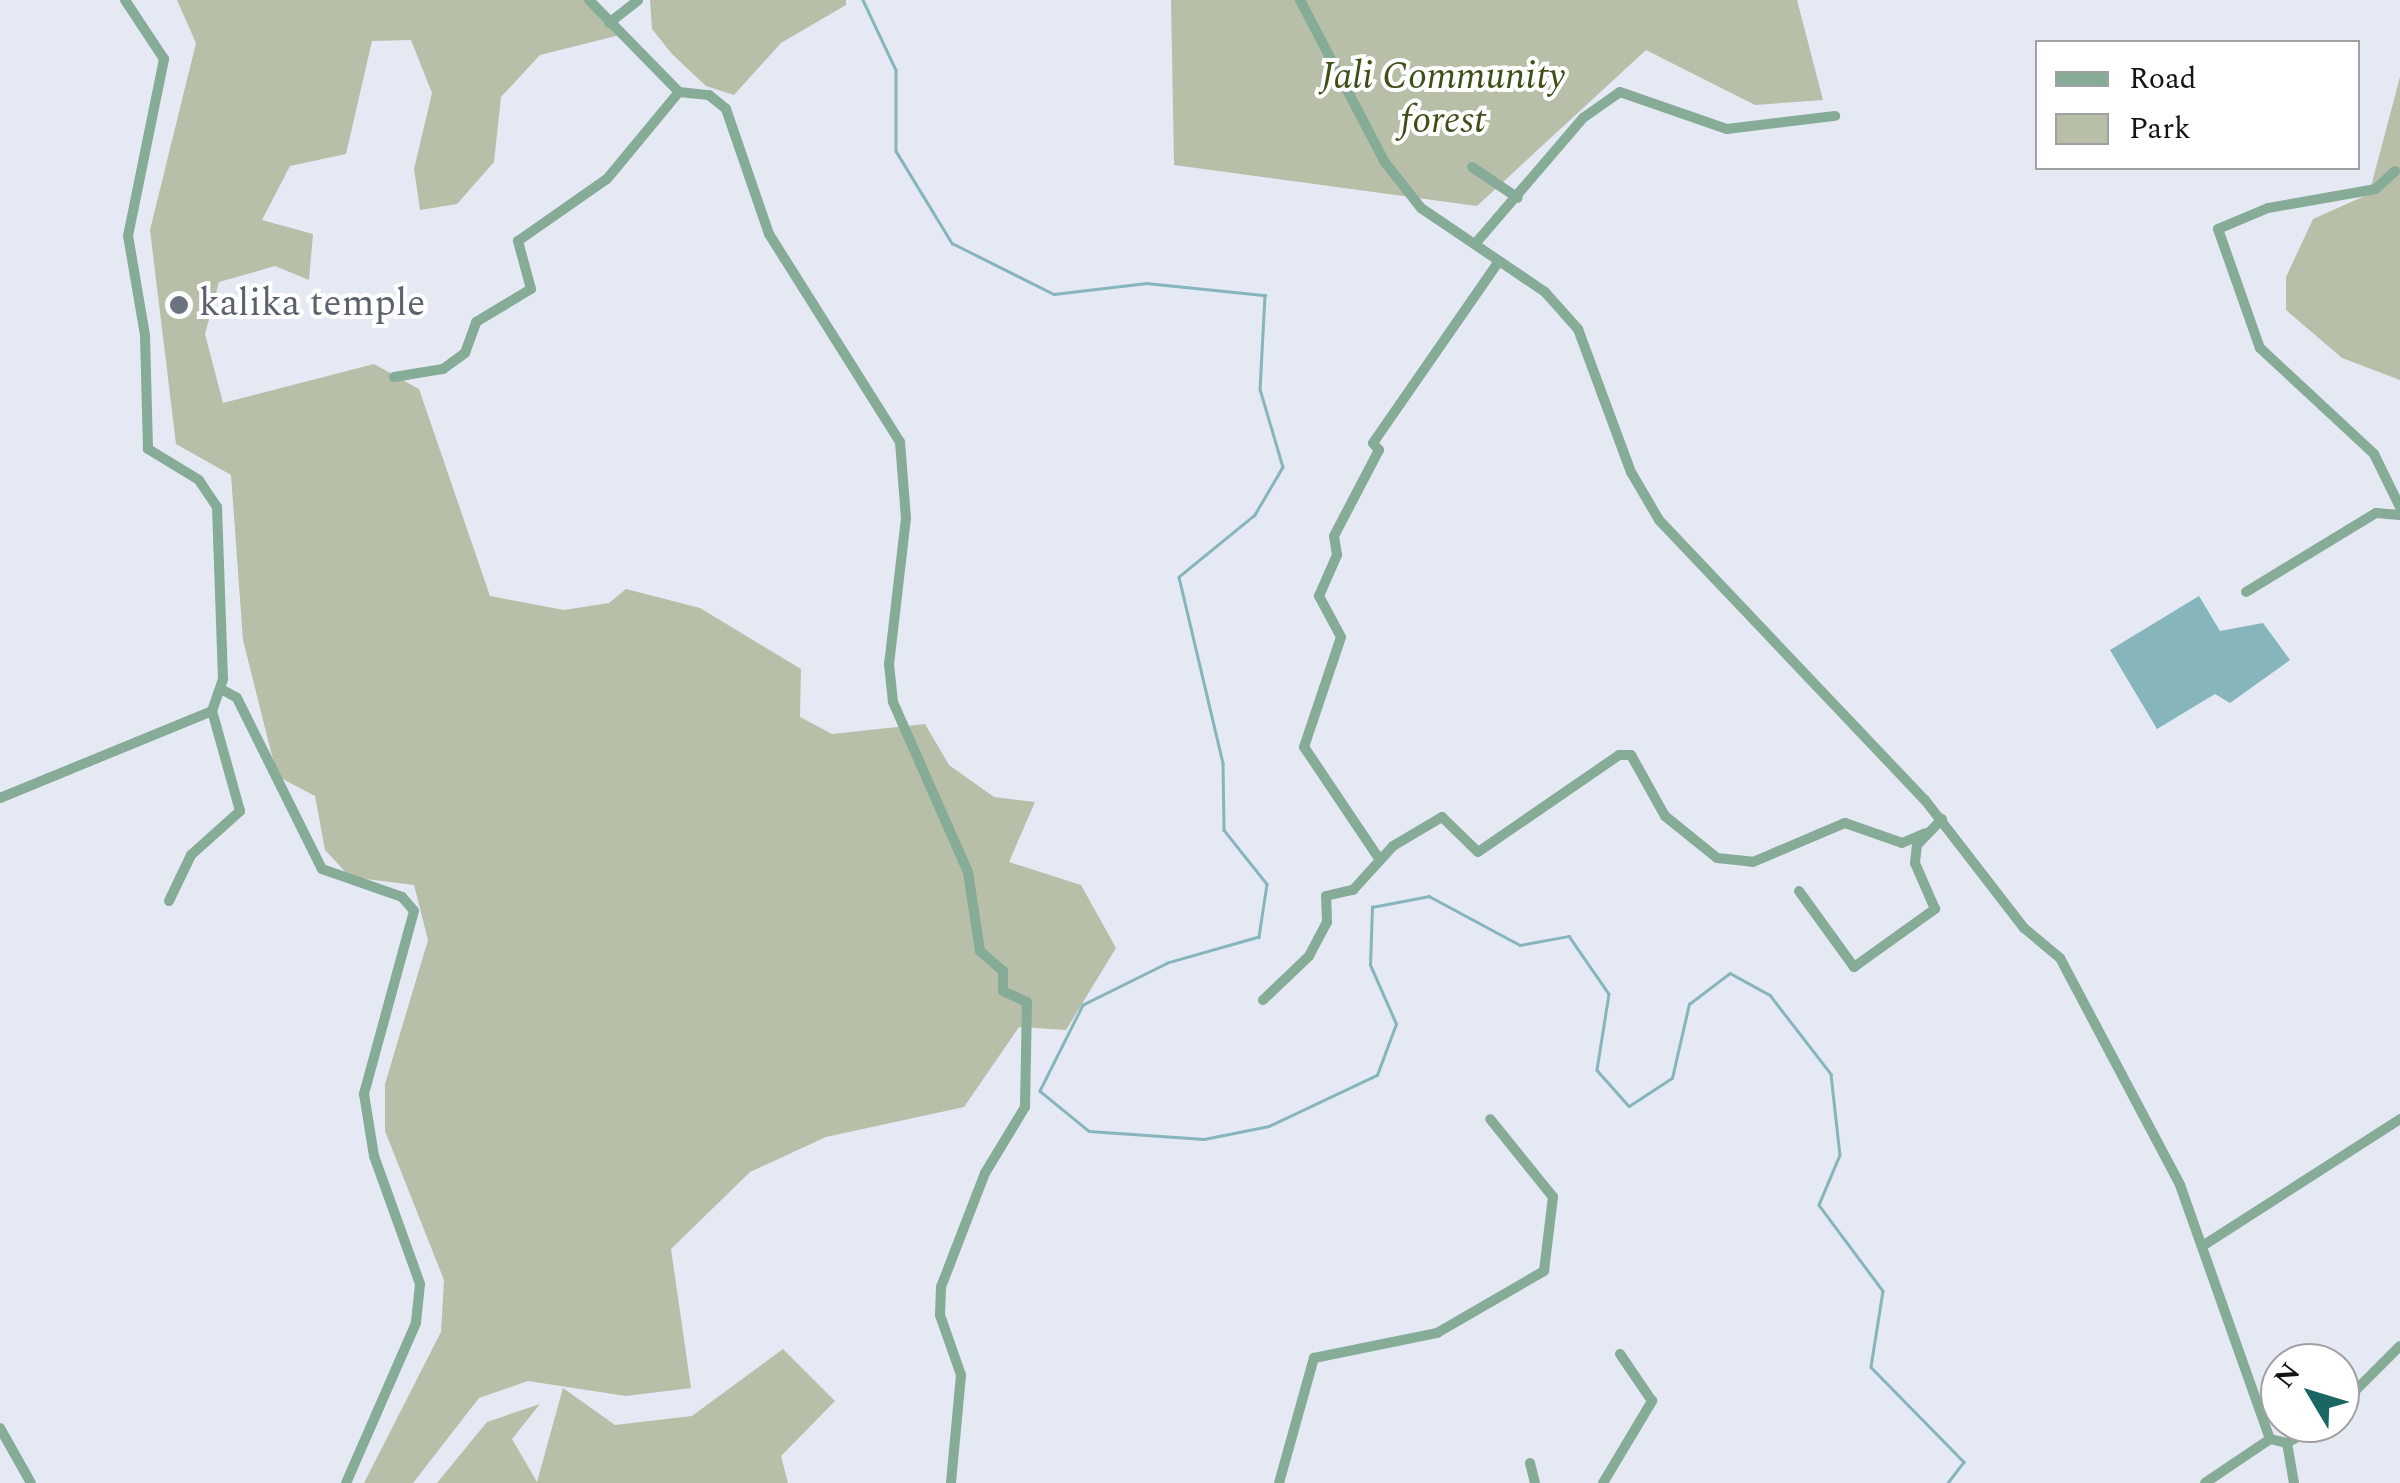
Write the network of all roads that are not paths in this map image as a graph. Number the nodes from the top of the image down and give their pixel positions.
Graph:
1 (125, 0) edge
2 (590, 0) edge
3 (638, 0) edge
4 (1300, 0) edge
5 (609, 23) junction
6 (679, 92) junction
7 (1834, 116) dead end
8 (1472, 168) dead end
9 (2395, 172) dead end
10 (1518, 198) junction
11 (1475, 244) junction
12 (1499, 261) junction
13 (394, 377) dead end
14 (2400, 511) edge
15 (2246, 592) dead end
16 (221, 689) junction
17 (212, 710) junction
18 (0, 798) edge
19 (1942, 820) junction
20 (1925, 834) junction
21 (1380, 860) junction
22 (1799, 891) dead end
23 (169, 901) dead end
24 (1263, 1000) dead end
25 (1490, 1119) dead end
26 (2400, 1119) edge
27 (2204, 1245) junction
28 (2400, 1346) edge
29 (1620, 1354) dead end
30 (2360, 1386) edge
31 (2260, 1410) edge
32 (0, 1428) edge
33 (2265, 1443) edge
34 (2287, 1443) edge
35 (1530, 1463) dead end
36 (31, 1483) edge
37 (346, 1483) edge
38 (951, 1483) edge
39 (1278, 1483) edge
40 (1535, 1483) edge
41 (1604, 1483) edge
42 (2205, 1483) edge
43 (2294, 1483) edge

1 - 16 street
2 - 5 street
3 - 5 street
4 - 11 street
5 - 6 street
6 - 13 street
6 - 38 street
7 - 10 street
8 - 10 street
9 - 14 street
10 - 11 street
11 - 12 street
12 - 19 street
12 - 21 street
14 - 15 street
16 - 17 street
16 - 37 street
17 - 18 street
17 - 23 street
19 - 20 street
19 - 27 street
20 - 21 street
20 - 22 street
21 - 24 street
25 - 39 street
26 - 27 street
27 - 31 street
28 - 30 street
29 - 41 street
32 - 36 street
33 - 42 street
34 - 43 street
35 - 40 street

